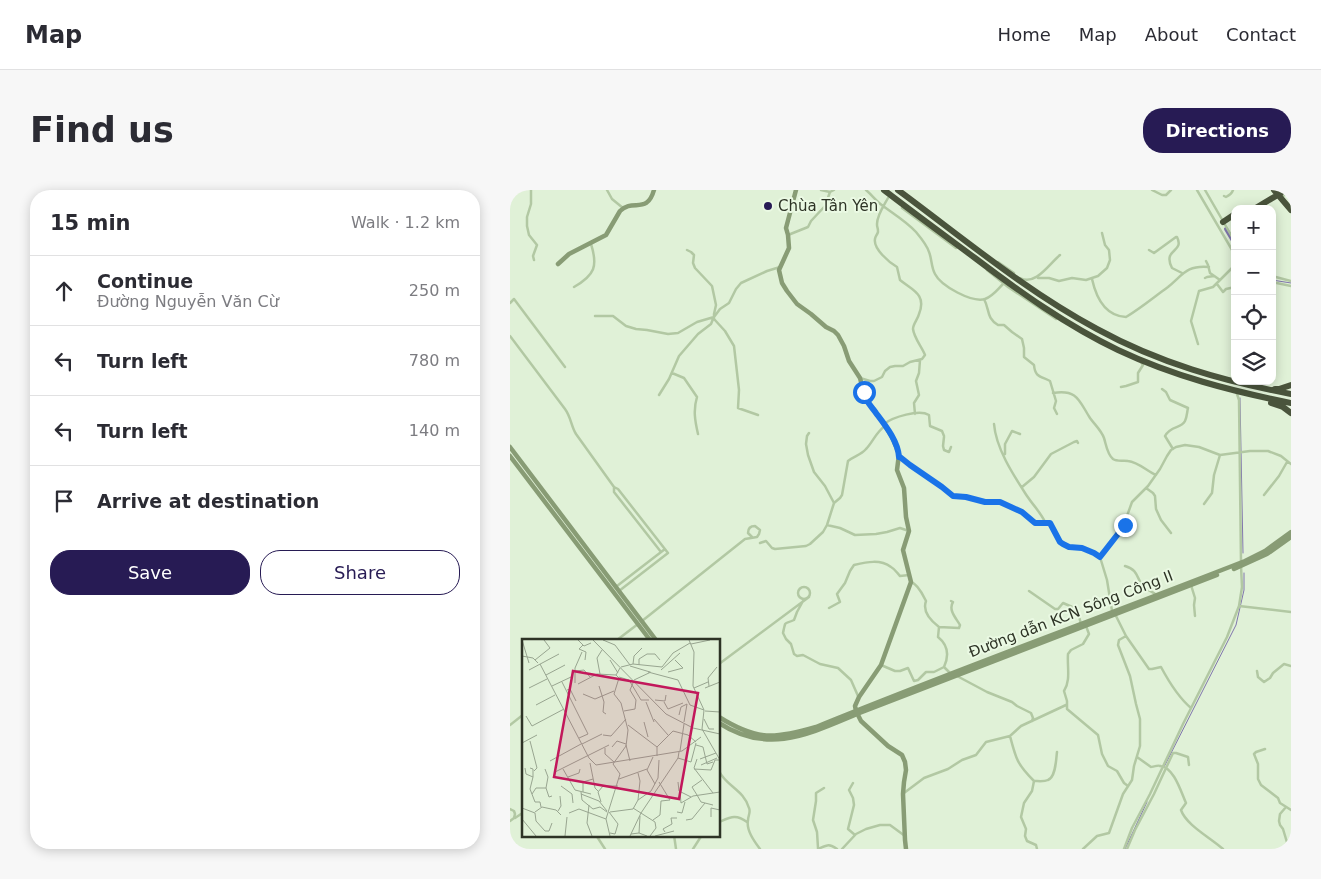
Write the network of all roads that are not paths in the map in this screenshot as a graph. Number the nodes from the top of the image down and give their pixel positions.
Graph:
1 (531, 190) edge
2 (607, 190) edge
3 (654, 190) edge
4 (796, 190) edge
5 (821, 190) edge
6 (834, 190) edge
7 (866, 190) edge
8 (880, 190) edge
9 (884, 190) edge
10 (899, 190) edge
11 (1152, 190) edge
12 (1171, 190) edge
13 (1197, 190) edge
14 (1205, 190) edge
15 (1233, 190) edge
16 (1291, 191) edge
17 (830, 192) junction
18 (1279, 193) edge
19 (1224, 196) dead end
20 (888, 198) junction
21 (1260, 205) edge
22 (884, 206) junction
23 (1291, 206) edge
24 (623, 208) junction
25 (1291, 210) edge
26 (1231, 217) edge
27 (1221, 223) junction
28 (1102, 232) dead end
29 (788, 235) junction
30 (1231, 237) edge
31 (590, 243) junction
32 (687, 250) dead end
33 (1149, 250) dead end
34 (1233, 250) edge
35 (1060, 255) dead end
36 (534, 260) dead end
37 (1206, 261) dead end
38 (558, 264) dead end
39 (780, 267) junction
40 (1208, 267) junction
41 (1231, 269) edge
42 (1182, 273) junction
43 (1214, 276) junction
44 (1276, 277) edge
45 (1036, 278) junction
46 (1205, 278) dead end
47 (1092, 279) junction
48 (1220, 280) junction
49 (1291, 281) edge
50 (1276, 283) edge
51 (1002, 284) junction
52 (1217, 284) junction
53 (1291, 286) edge
54 (574, 287) dead end
55 (1231, 288) edge
56 (984, 299) junction
57 (510, 302) edge
58 (595, 316) dead end
59 (713, 317) junction
60 (510, 336) edge
61 (1198, 344) dead end
62 (920, 360) junction
63 (564, 367) dead end
64 (672, 373) junction
65 (860, 378) junction
66 (1220, 379) junction
67 (1291, 384) edge
68 (1121, 386) dead end
69 (1162, 389) dead end
70 (1234, 392) junction
71 (1053, 393) junction
72 (1291, 394) edge
73 (659, 395) dead end
74 (1291, 403) edge
75 (1291, 413) edge
76 (915, 414) junction
77 (1057, 414) dead end
78 (758, 415) dead end
79 (994, 424) dead end
80 (884, 425) junction
81 (809, 433) dead end
82 (698, 434) dead end
83 (1020, 434) dead end
84 (1078, 444) dead end
85 (510, 447) edge
86 (951, 447) dead end
87 (1173, 449) junction
88 (1240, 452) junction
89 (1220, 455) junction
90 (510, 456) edge
91 (899, 457) junction
92 (1006, 458) junction
93 (1287, 461) junction
94 (1291, 464) edge
95 (1156, 475) junction
96 (614, 487) junction
97 (1022, 487) junction
98 (1146, 488) junction
99 (1264, 495) dead end
100 (834, 503) junction
101 (1204, 504) dead end
102 (1046, 522) junction
103 (827, 525) junction
104 (909, 531) junction
105 (1291, 532) edge
106 (748, 533) junction
107 (1171, 533) dead end
108 (752, 537) junction
109 (1291, 537) edge
110 (746, 539) junction
111 (1284, 540) junction
112 (760, 543) dead end
113 (665, 549) junction
114 (661, 552) junction
115 (1100, 557) junction
116 (1241, 564) junction
117 (1125, 566) dead end
118 (909, 575) junction
119 (911, 582) junction
120 (1191, 585) junction
121 (618, 589) junction
122 (1029, 591) dead end
123 (1156, 595) junction
124 (799, 597) junction
125 (809, 597) junction
126 (1148, 600) junction
127 (951, 601) dead end
128 (802, 602) junction
129 (1241, 607) junction
130 (829, 608) dead end
131 (1291, 612) edge
132 (1113, 613) junction
133 (1195, 616) dead end
134 (640, 622) junction
135 (1083, 625) junction
136 (939, 628) junction
137 (1126, 636) junction
138 (618, 639) edge
139 (649, 639) edge
140 (655, 639) edge
141 (720, 663) edge
142 (881, 665) junction
143 (1291, 666) edge
144 (944, 667) junction
145 (1257, 671) dead end
146 (954, 675) junction
147 (859, 698) junction
148 (1066, 704) junction
149 (1191, 708) junction
150 (856, 712) junction
151 (522, 716) edge
152 (720, 719) edge
153 (1032, 721) junction
154 (720, 724) edge
155 (510, 725) edge
156 (751, 735) junction
157 (1010, 736) junction
158 (1265, 749) dead end
159 (1057, 752) dead end
160 (1137, 756) junction
161 (1189, 766) dead end
162 (1164, 767) junction
163 (720, 773) edge
164 (1034, 781) junction
165 (853, 783) dead end
166 (1128, 786) junction
167 (824, 788) dead end
168 (903, 794) junction
169 (1286, 807) junction
170 (510, 809) edge
171 (1291, 810) edge
172 (514, 811) junction
173 (522, 812) edge
174 (522, 813) edge
175 (511, 820) edge
176 (720, 822) edge
177 (748, 822) junction
178 (855, 835) junction
179 (597, 836) edge
180 (674, 836) edge
181 (701, 836) edge
182 (905, 836) junction
183 (605, 849) edge
184 (676, 849) edge
185 (693, 849) edge
186 (760, 849) edge
187 (818, 849) edge
188 (837, 849) edge
189 (842, 849) edge
190 (906, 849) edge
191 (1037, 849) edge
192 (1083, 849) edge
193 (1125, 849) edge
194 (1223, 849) edge
195 (1289, 849) edge

1 - 36 street
2 - 24 street
3 - 24 street
4 - 29 street
5 - 17 street
6 - 17 street
7 - 22 street
8 - 20 street
9 - 70 highway
10 - 45 street
10 - 66 highway
11 - 12 street
13 - 27 street
14 - 27 street
15 - 19 street
16 - 18 street
17 - 29 street
18 - 21 highway
18 - 23 highway
18 - 25 highway
20 - 22 street
20 - 51 street
22 - 56 street
22 - 62 street
24 - 31 street
26 - 27 highway
27 - 30 street
27 - 34 street
28 - 47 street
29 - 39 street
31 - 38 street
31 - 54 street
32 - 59 street
33 - 42 street
35 - 45 street
37 - 40 street
39 - 59 street
39 - 65 street
40 - 42 street
40 - 43 street
41 - 48 street
42 - 47 street
43 - 46 street
43 - 48 street
44 - 49 street
45 - 47 street
48 - 52 street
50 - 53 street
51 - 56 street
51 - 68 street
52 - 55 street
52 - 61 street
56 - 71 street
57 - 63 street
58 - 59 street
59 - 64 street
59 - 78 street
60 - 96 street
62 - 65 street
62 - 76 street
64 - 73 street
64 - 82 street
65 - 80 street
66 - 67 highway
66 - 72 highway
69 - 87 street
70 - 74 highway
70 - 75 highway
70 - 88 street
71 - 77 street
71 - 95 street
76 - 80 street
76 - 86 street
79 - 92 street
80 - 91 street
80 - 100 street
81 - 100 street
83 - 92 street
84 - 97 street
85 - 121 street
87 - 89 street
87 - 95 street
88 - 89 street
88 - 93 street
88 - 116 street
89 - 101 street
90 - 134 street
91 - 102 street
91 - 104 street
92 - 97 street
93 - 94 street
93 - 99 street
95 - 98 street
96 - 113 street
96 - 114 street
97 - 102 street
98 - 107 street
98 - 115 street
100 - 103 street
102 - 115 street
103 - 104 street
103 - 112 street
104 - 118 street
105 - 111 street, Đường dẫn KCN Sông Công II
106 - 108 street
106 - 108 street
106 - 110 street
108 - 110 street
109 - 111 street, Đường dẫn KCN Sông Công II
110 - 134 street
111 - 116 street, Đường dẫn KCN Sông Công II
113 - 114 street
113 - 121 street
114 - 121 street
115 - 132 street
116 - 120 street, Đường dẫn KCN Sông Công II
116 - 123 street, Đường dẫn KCN Sông Công II
116 - 129 street
117 - 123 street
118 - 119 street
118 - 130 street
119 - 136 street
119 - 142 street
120 - 126 street, Đường dẫn KCN Sông Công II
120 - 133 street
121 - 134 street
122 - 135 street
123 - 126 street, Đường dẫn KCN Sông Công II
124 - 125 street
124 - 125 street
124 - 128 street
125 - 128 street
126 - 132 street, Đường dẫn KCN Sông Công II
127 - 136 street
128 - 141 street
128 - 147 street
129 - 131 street
129 - 149 street
132 - 135 street, Đường dẫn KCN Sông Công II
132 - 137 street
134 - 138 street
134 - 139 street
134 - 140 street
135 - 146 street, Đường dẫn KCN Sông Công II
135 - 148 street
136 - 144 street
137 - 149 street
137 - 160 street
142 - 144 street
142 - 147 street
143 - 145 street
144 - 146 street
146 - 150 street, Đường dẫn KCN Sông Công II
146 - 153 street
147 - 150 street
148 - 153 street
148 - 166 street
149 - 162 street
150 - 156 street, Đường dẫn KCN Sông Công II
150 - 168 street
151 - 155 street
152 - 156 street
153 - 157 street
154 - 156 street
157 - 164 street
157 - 168 street
158 - 169 street
159 - 164 street
160 - 162 street
160 - 166 street
161 - 162 street
162 - 193 street
162 - 194 street
163 - 177 street
164 - 191 street
165 - 178 street
166 - 192 street
167 - 187 street
168 - 182 street
169 - 171 street
169 - 195 street
170 - 172 street
172 - 173 street
172 - 175 street
174 - 175 street
176 - 177 street
177 - 186 street
178 - 182 street
178 - 189 street
179 - 183 street
180 - 184 street
181 - 185 street
182 - 190 street
187 - 188 street

